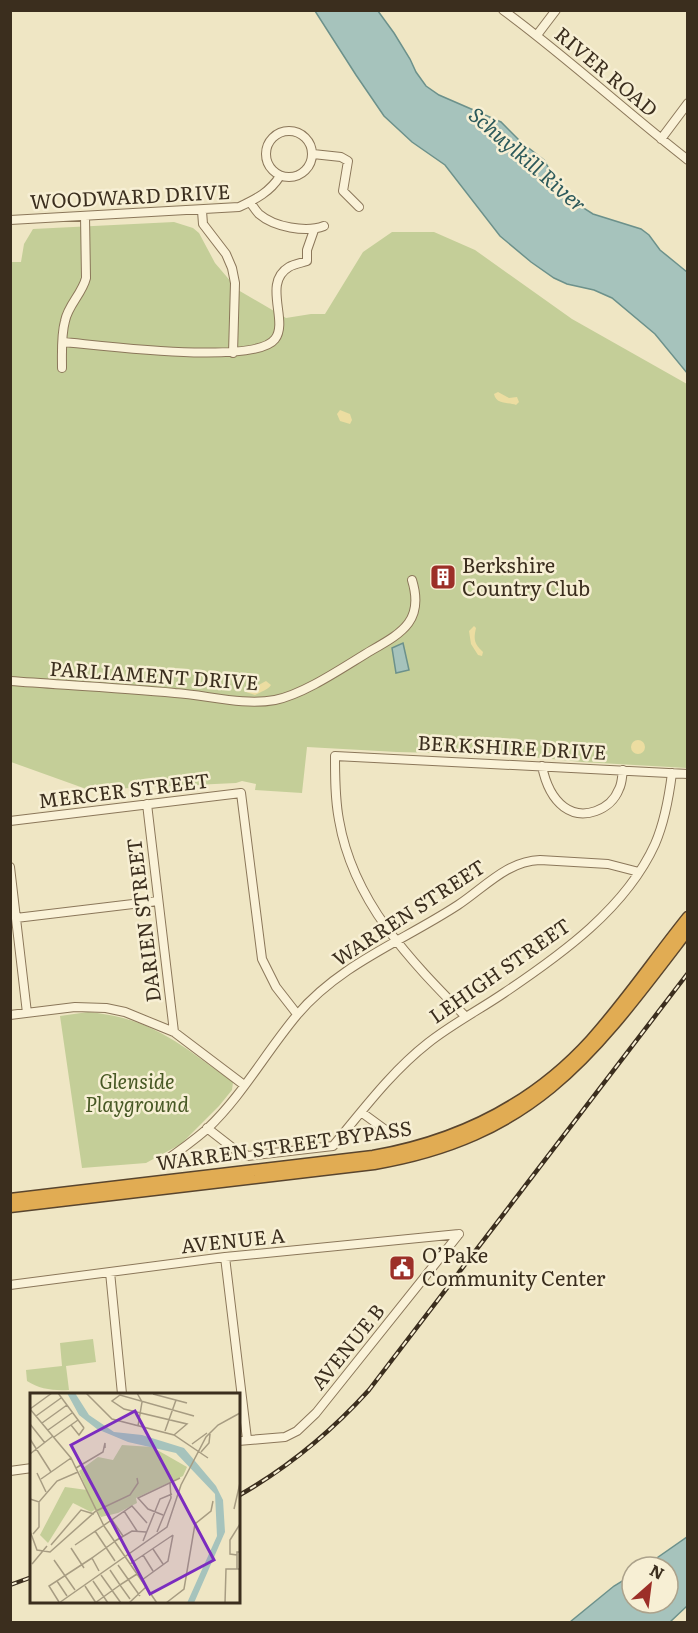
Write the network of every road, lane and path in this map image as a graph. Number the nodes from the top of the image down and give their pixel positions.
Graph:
1 (503, 10) edge
2 (556, 10) edge
3 (537, 35) junction
4 (687, 103) edge
5 (661, 139) junction
6 (312, 154) junction
7 (687, 160) edge
8 (280, 176) junction
9 (250, 202) junction
10 (359, 207) dead end
11 (202, 211) junction
12 (85, 216) junction
13 (10, 220) edge
14 (324, 226) dead end
15 (314, 230) junction
16 (63, 342) junction
17 (233, 353) junction
18 (62, 368) dead end
19 (412, 580) dead end
20 (10, 681) edge
21 (542, 766) junction
22 (623, 770) junction
23 (672, 773) junction
24 (687, 774) edge
25 (147, 804) junction
26 (10, 821) edge
27 (10, 867) edge
28 (639, 872) junction
29 (158, 901) junction
30 (687, 917) edge
31 (16, 918) junction
32 (687, 930) edge
33 (395, 941) junction
34 (27, 1012) junction
35 (297, 1014) junction
36 (10, 1015) edge
37 (465, 1016) junction
38 (174, 1032) junction
39 (244, 1085) junction
40 (361, 1112) junction
41 (207, 1128) junction
42 (391, 1134) dead end
43 (163, 1161) dead end
44 (10, 1199) edge
45 (10, 1207) edge
46 (459, 1234) joint
47 (225, 1257) junction
48 (110, 1272) junction
49 (10, 1285) edge
50 (122, 1393) edge
51 (238, 1393) edge
52 (240, 1410) edge
53 (243, 1440) edge
54 (30, 1468) edge
55 (10, 1471) edge

1 - 3 street, RIVER ROAD
2 - 3 street
3 - 5 street, RIVER ROAD
4 - 5 street
5 - 7 street, RIVER ROAD
6 - 8 street, WOODWARD DRIVE
6 - 8 street
6 - 10 street
8 - 9 street, WOODWARD DRIVE
9 - 11 street, WOODWARD DRIVE
9 - 15 street, WOODWARD DRIVE
11 - 12 street, WOODWARD DRIVE
11 - 17 street
12 - 13 street, WOODWARD DRIVE
12 - 16 street
14 - 15 street
15 - 17 street
16 - 17 street
16 - 18 street
19 - 20 street, PARLIAMENT DRIVE
21 - 22 street, BERKSHIRE DRIVE
21 - 22 street
21 - 33 street, BERKSHIRE DRIVE
22 - 23 street, BERKSHIRE DRIVE
23 - 24 street, BERKSHIRE DRIVE
23 - 28 street, LEHIGH STREET
25 - 26 street, MERCER STREET
25 - 29 street, DARIEN STREET
25 - 35 street, MERCER STREET
27 - 31 street
28 - 33 street, WARREN STREET
28 - 37 street, LEHIGH STREET
29 - 31 street
29 - 38 street, DARIEN STREET
30 - 44 highway, WARREN STREET BYPASS
31 - 34 street
32 - 45 highway, WARREN STREET BYPASS
33 - 35 street, WARREN STREET
33 - 37 street
34 - 36 street
34 - 38 street
35 - 39 street, WARREN STREET
37 - 40 street, LEHIGH STREET
38 - 39 street
39 - 41 street, WARREN STREET
40 - 41 street, LEHIGH STREET
40 - 42 street
41 - 43 street, WARREN STREET
46 - 47 street, AVENUE A
46 - 53 street, AVENUE B
47 - 48 street, AVENUE A
47 - 51 street
48 - 49 street, AVENUE A
48 - 50 street
52 - 53 street
54 - 55 street

